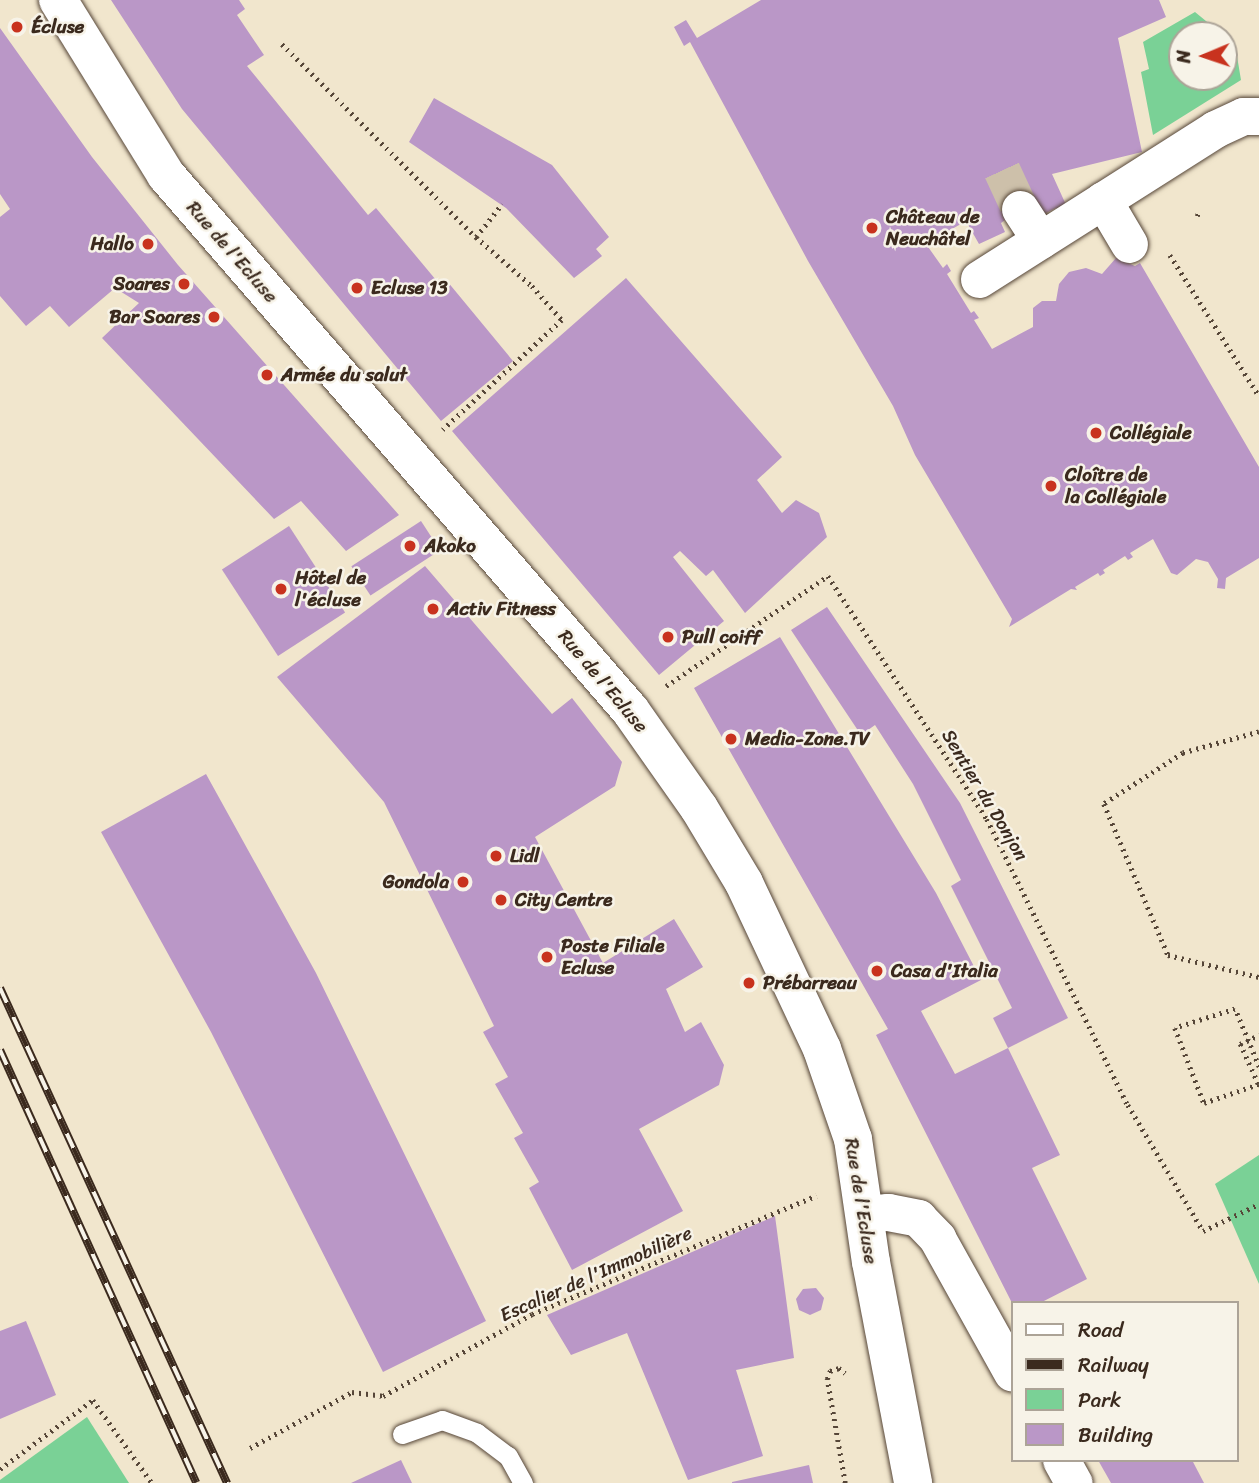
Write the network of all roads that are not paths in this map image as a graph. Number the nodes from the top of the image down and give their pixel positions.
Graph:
1 (58, 0) edge
2 (1259, 116) edge
3 (1103, 200) junction
4 (1020, 209) tunnel mouth
5 (1040, 240) junction
6 (1129, 244) road end
7 (979, 279) dead end
8 (864, 1214) junction
9 (1010, 1369) edge
10 (402, 1434) dead end
11 (1062, 1462) edge
12 (523, 1483) edge
13 (913, 1483) edge
14 (1074, 1483) edge

1 - 8 street, Rue de l'Ecluse
2 - 3 street
3 - 5 street
3 - 6 street
4 - 5 street
5 - 7 street
8 - 9 street
8 - 13 street, Rue de l'Ecluse
10 - 12 lane
11 - 14 street

